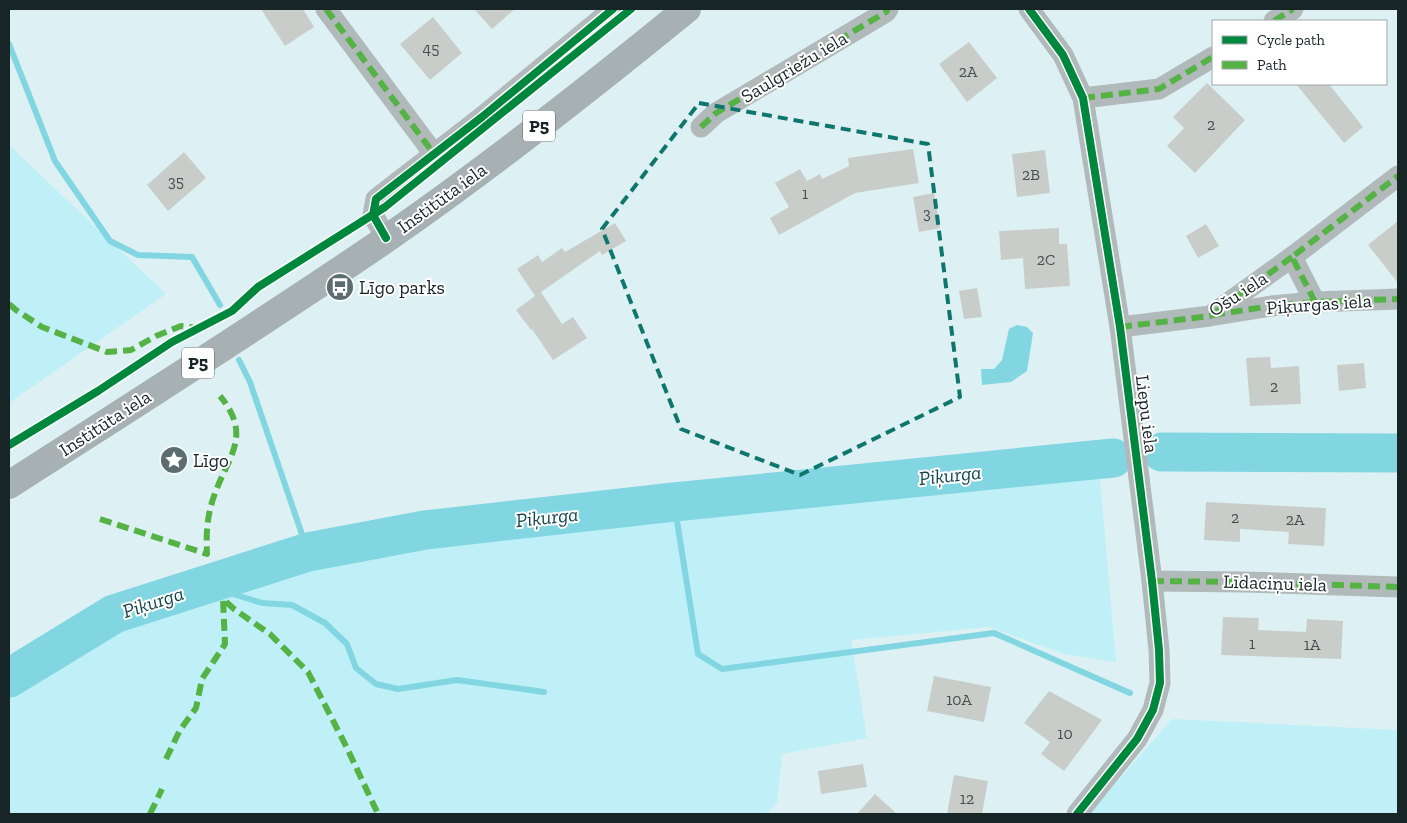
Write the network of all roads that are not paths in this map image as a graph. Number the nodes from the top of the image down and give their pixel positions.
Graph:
1 (326, 9) edge
2 (613, 9) edge
3 (687, 9) edge
4 (888, 9) edge
5 (1028, 9) edge
6 (1293, 9) edge
7 (1276, 20) edge
8 (1212, 58) edge
9 (1083, 98) junction
10 (701, 127) dead end
11 (434, 154) junction
12 (1398, 176) edge
13 (386, 238) junction
14 (1292, 257) junction
15 (1398, 299) edge
16 (1315, 302) junction
17 (1210, 316) junction
18 (1120, 327) junction
19 (9, 485) edge
20 (1152, 581) junction
21 (1398, 587) edge
22 (1077, 814) edge

1 - 11 street
2 - 11 street
3 - 13 main road, Institūta iela / P5
4 - 10 street, Saulgriežu iela
5 - 9 street, Liepu iela
6 - 7 street
8 - 9 street
9 - 18 street, Liepu iela
11 - 13 street
12 - 14 street, Ošu iela
13 - 19 main road, Institūta iela / P5
14 - 16 street
14 - 17 street, Ošu iela
15 - 16 street, Piķurgas iela
16 - 17 street, Piķurgas iela
17 - 18 street, Ošu iela
18 - 20 street, Liepu iela
20 - 21 street, Līdaciņu iela
20 - 22 street, Liepu iela

